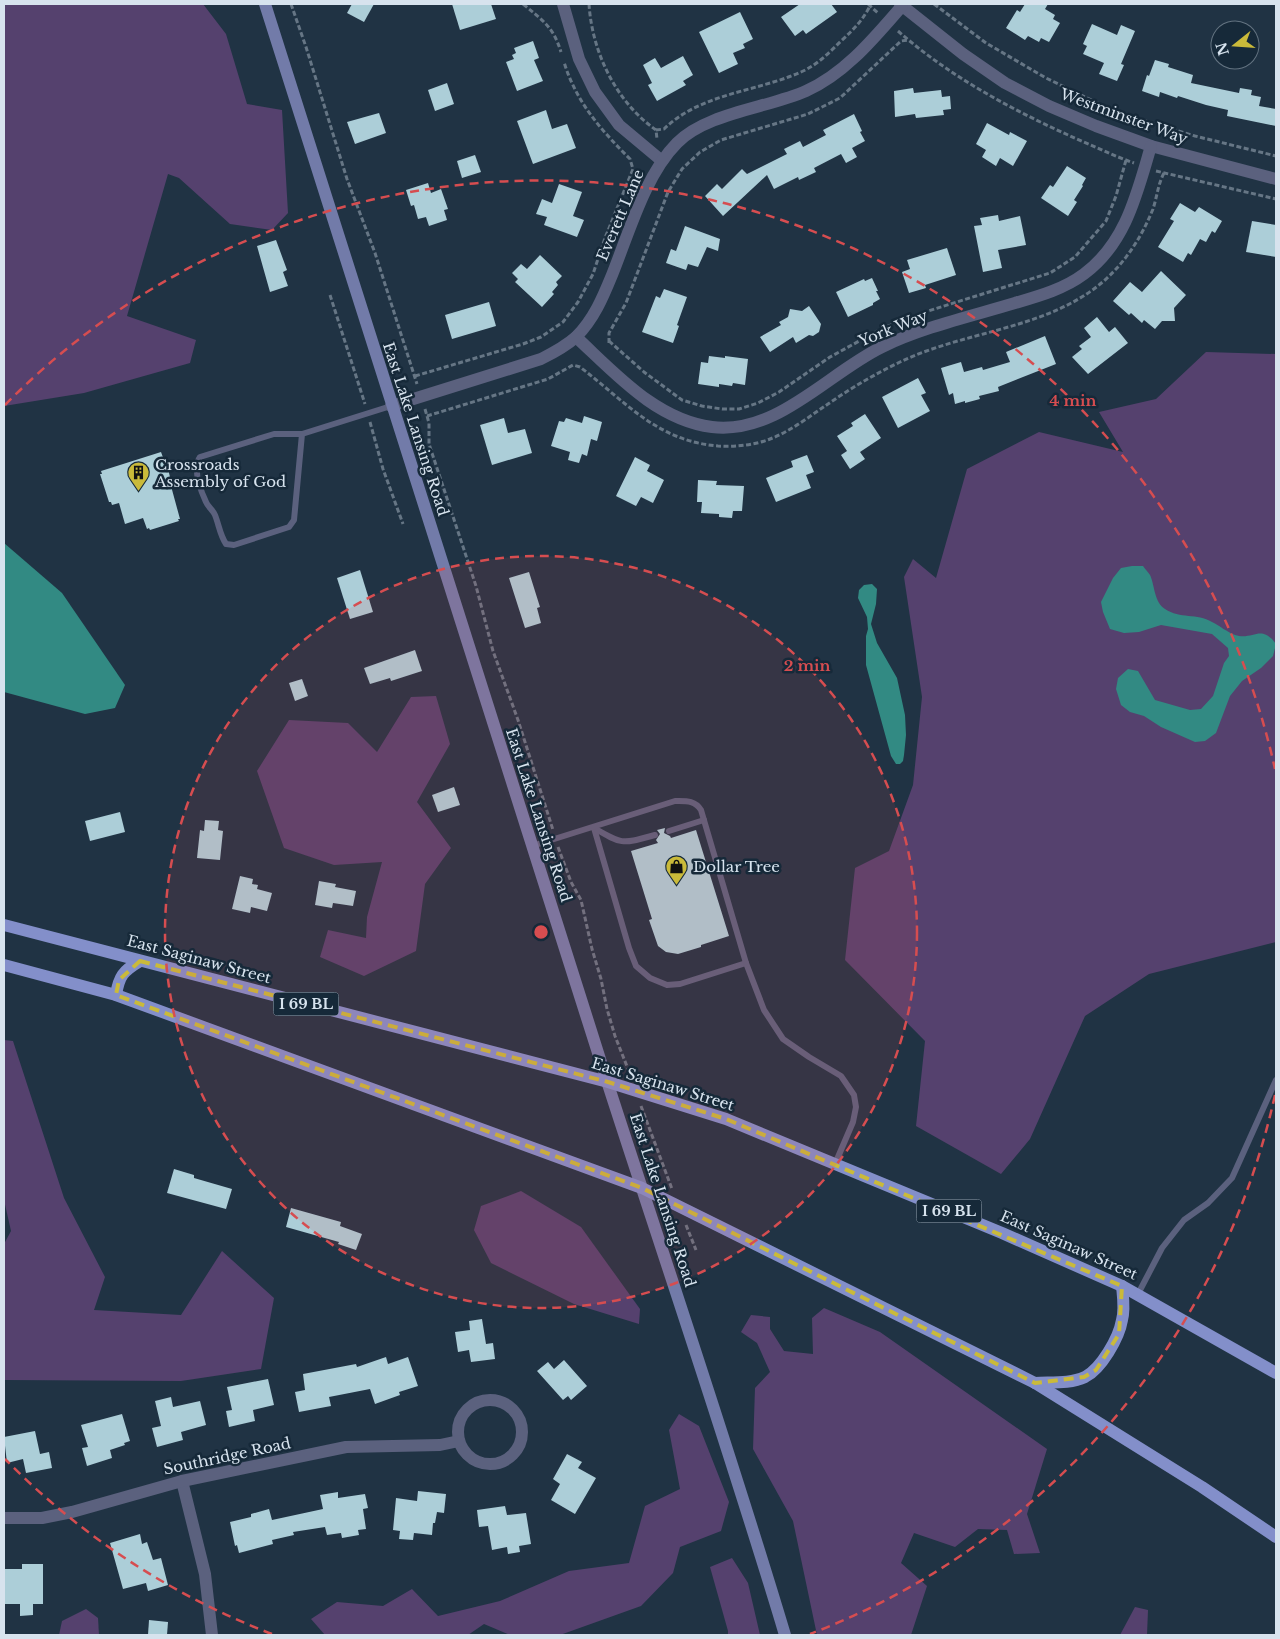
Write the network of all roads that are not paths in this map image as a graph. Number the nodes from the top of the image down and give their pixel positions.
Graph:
1 (265, 4) edge
2 (563, 4) edge
3 (901, 5) edge
4 (1150, 146) junction
5 (662, 161) junction
6 (1276, 180) edge
7 (576, 337) junction
8 (391, 406) junction
9 (302, 434) junction
10 (704, 820) junction
11 (594, 828) junction
12 (669, 831) dead end
13 (655, 835) dead end
14 (532, 846) junction
15 (4, 925) edge
16 (140, 961) junction
17 (746, 962) junction
18 (4, 966) edge
19 (116, 995) junction
20 (1276, 1080) edge
21 (608, 1082) junction
22 (835, 1164) junction
23 (642, 1188) junction
24 (1122, 1286) junction
25 (1138, 1294) junction
26 (1276, 1373) edge
27 (1035, 1383) junction
28 (459, 1441) junction
29 (182, 1481) junction
30 (4, 1518) edge
31 (1276, 1537) edge
32 (212, 1635) edge
33 (784, 1635) edge

1 - 8 street, East Lake Lansing Road
2 - 5 street
3 - 4 street, Westminster Way
3 - 5 street, Everett Lane
4 - 6 street, Westminster Way
4 - 7 street, York Way
5 - 7 street, Everett Lane
7 - 8 street, Everett Lane
8 - 9 lane
8 - 14 street, East Lake Lansing Road
9 - 9 lane
10 - 11 lane
10 - 12 lane
10 - 17 lane
11 - 13 lane
11 - 14 lane
11 - 17 lane
14 - 21 street, East Lake Lansing Road
15 - 16 main road, East Saginaw Street / I 69 BL
16 - 19 main road
16 - 21 main road, East Saginaw Street / I 69 BL
17 - 22 lane
18 - 19 main road
19 - 23 main road
20 - 25 lane
21 - 22 main road, East Saginaw Street / I 69 BL
21 - 23 street, East Lake Lansing Road
22 - 24 main road, East Saginaw Street / I 69 BL
23 - 27 main road
23 - 33 street, East Lake Lansing Road
24 - 25 main road, East Saginaw Street / I 69 BL
24 - 27 main road
25 - 26 main road, East Saginaw Street / I 69 BL
27 - 31 main road
28 - 28 street
28 - 29 street, Southridge Road
29 - 30 street, Southridge Road
29 - 32 street

